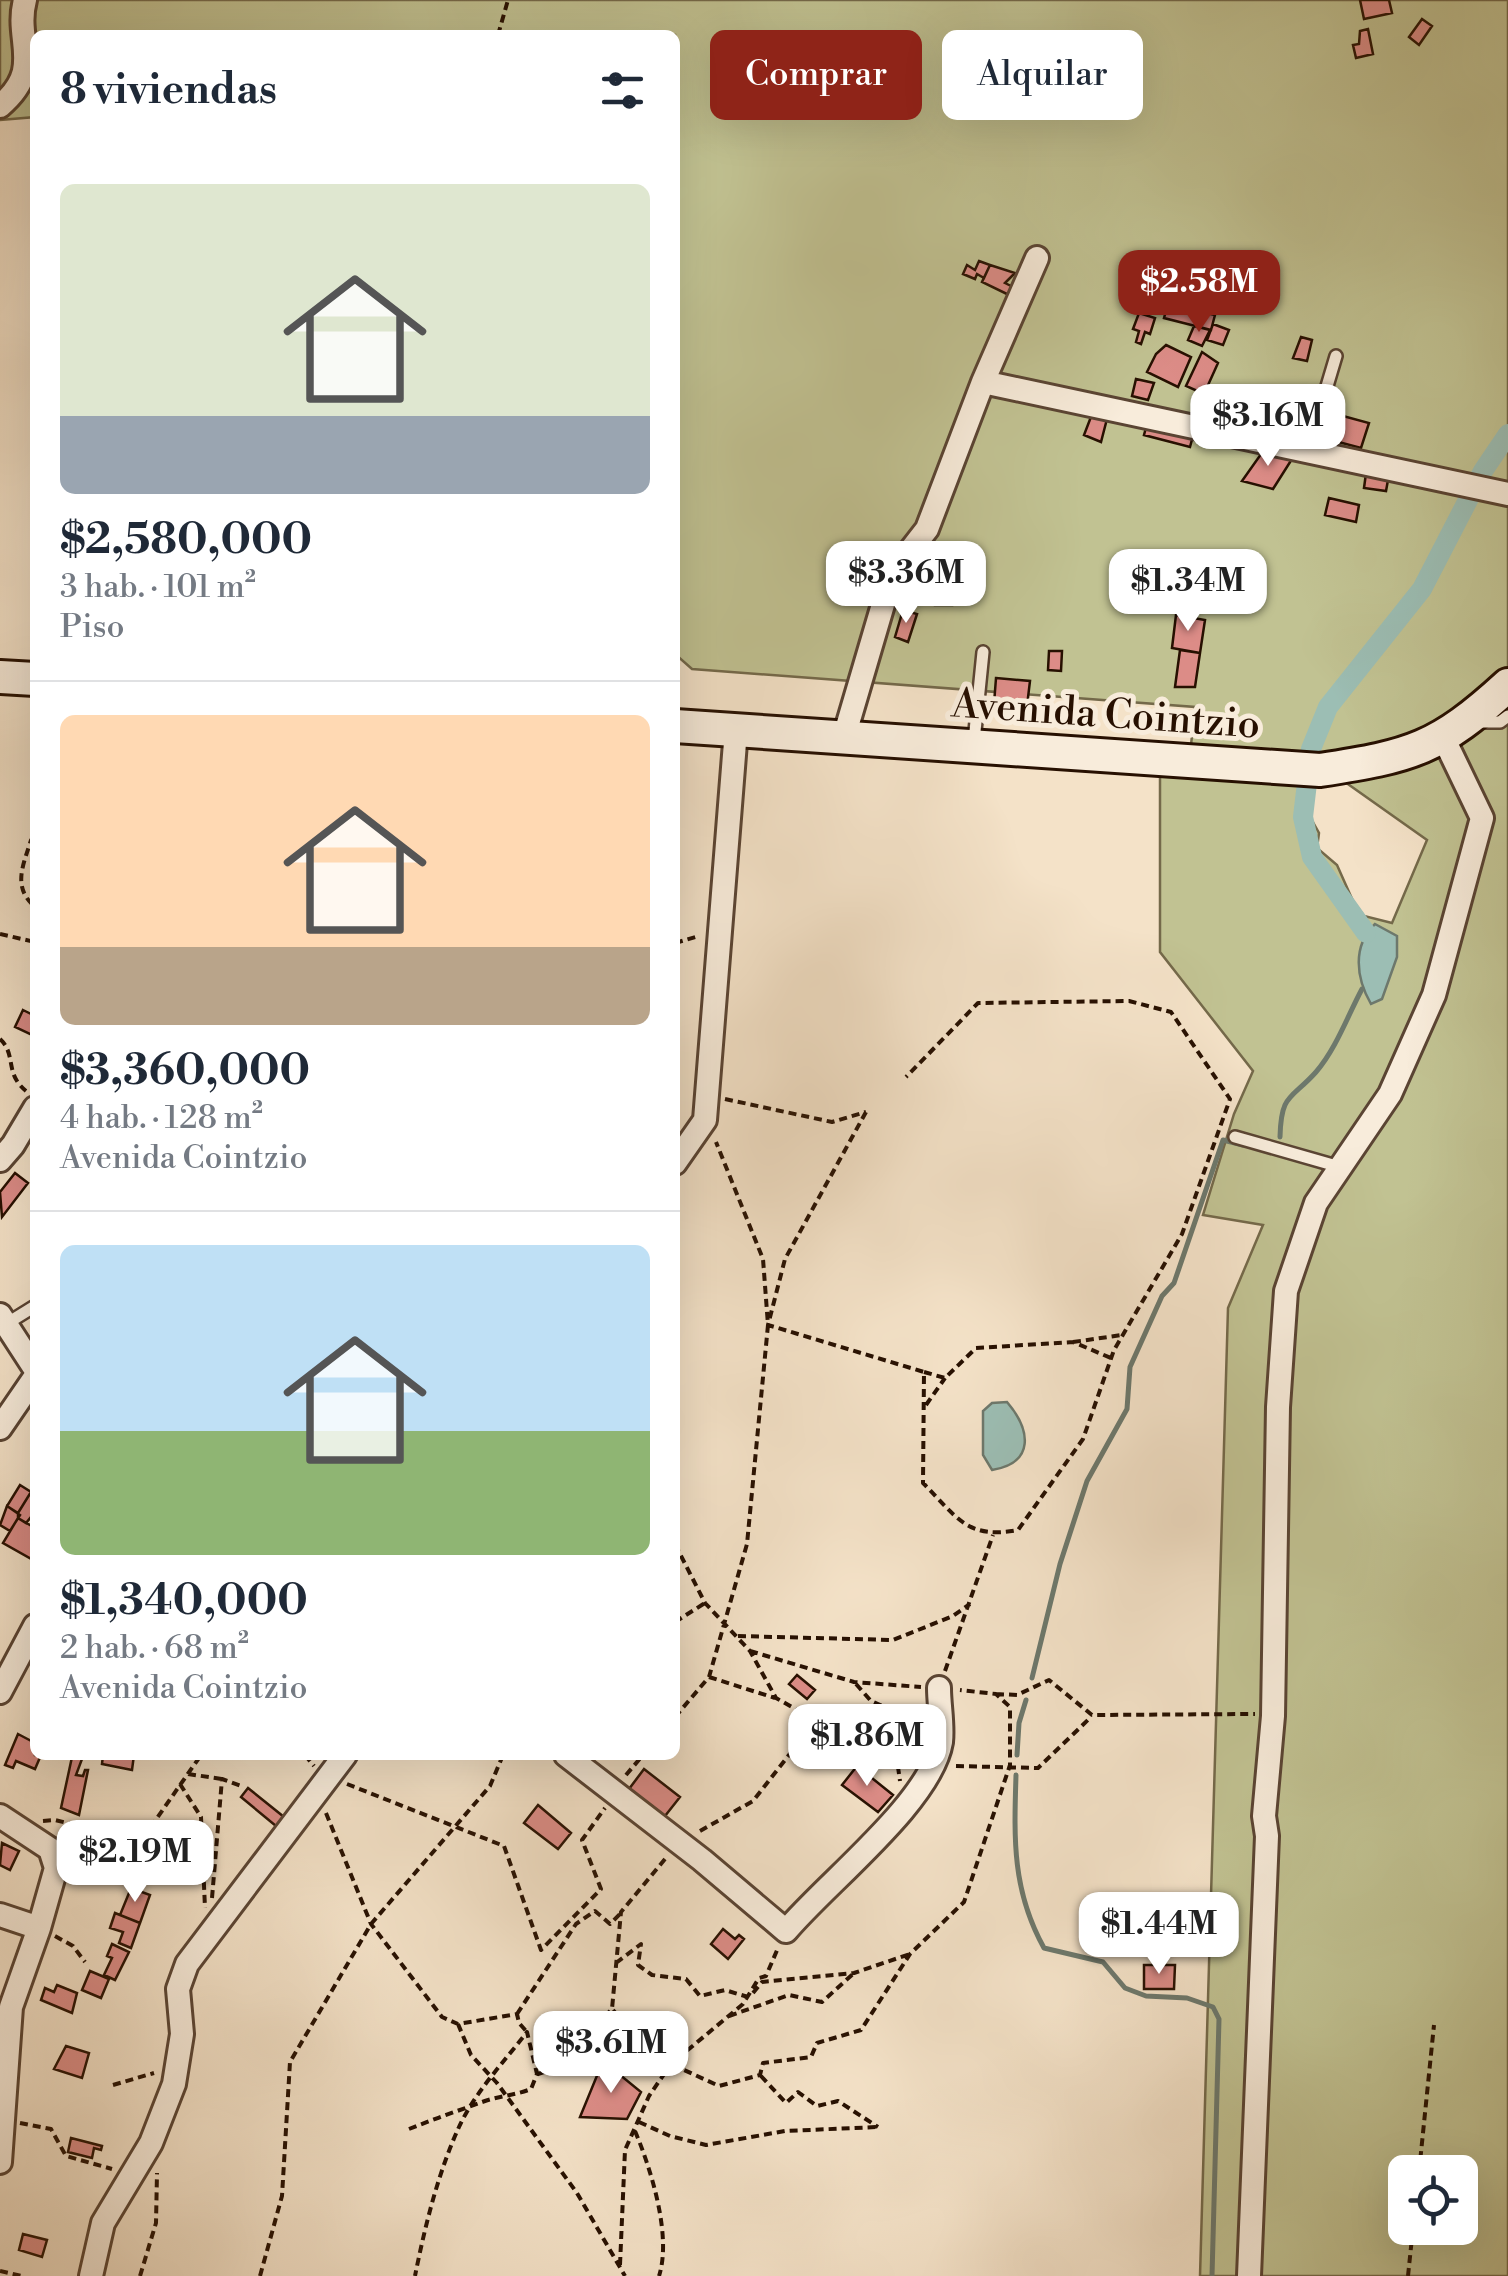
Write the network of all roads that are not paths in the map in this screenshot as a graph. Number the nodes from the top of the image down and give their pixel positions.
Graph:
1 (25, 0) edge
2 (0, 106) edge
3 (1036, 258) dead end
4 (1336, 356) dead end
5 (983, 382) junction
6 (1308, 450) junction
7 (1488, 488) edge
8 (983, 652) dead end
9 (0, 677) edge
10 (30, 679) edge
11 (1508, 685) edge
12 (1508, 716) edge
13 (680, 726) edge
14 (736, 730) junction
15 (1456, 730) junction
16 (844, 737) junction
17 (974, 746) junction
18 (30, 1115) edge
19 (1235, 1136) dead end
20 (680, 1156) edge
21 (0, 1160) edge
22 (1340, 1167) junction
23 (30, 1308) edge
24 (3, 1320) edge
25 (30, 1365) edge
26 (30, 1381) edge
27 (0, 1428) edge
28 (26, 1658) edge
29 (939, 1688) road end
30 (0, 1692) edge
31 (341, 1760) edge
32 (572, 1760) edge
33 (6, 1820) edge
34 (0, 1915) edge
35 (39, 1928) junction
36 (0, 2162) edge
37 (91, 2276) edge
38 (1248, 2276) edge

1 - 2 street
3 - 5 street
4 - 6 lane
5 - 6 street
5 - 16 street
6 - 7 street
8 - 17 lane
9 - 10 main road
11 - 15 main road, Avenida Cointzio
12 - 15 lane
13 - 14 main road, Avenida Cointzio
14 - 16 main road, Avenida Cointzio
14 - 20 street
15 - 17 main road, Avenida Cointzio
15 - 22 street
16 - 17 main road, Avenida Cointzio
18 - 21 street
19 - 22 lane
22 - 38 street
23 - 24 lane
24 - 25 street
26 - 27 street
28 - 30 street
29 - 32 street
31 - 37 street
33 - 35 street
34 - 35 street
35 - 36 street

